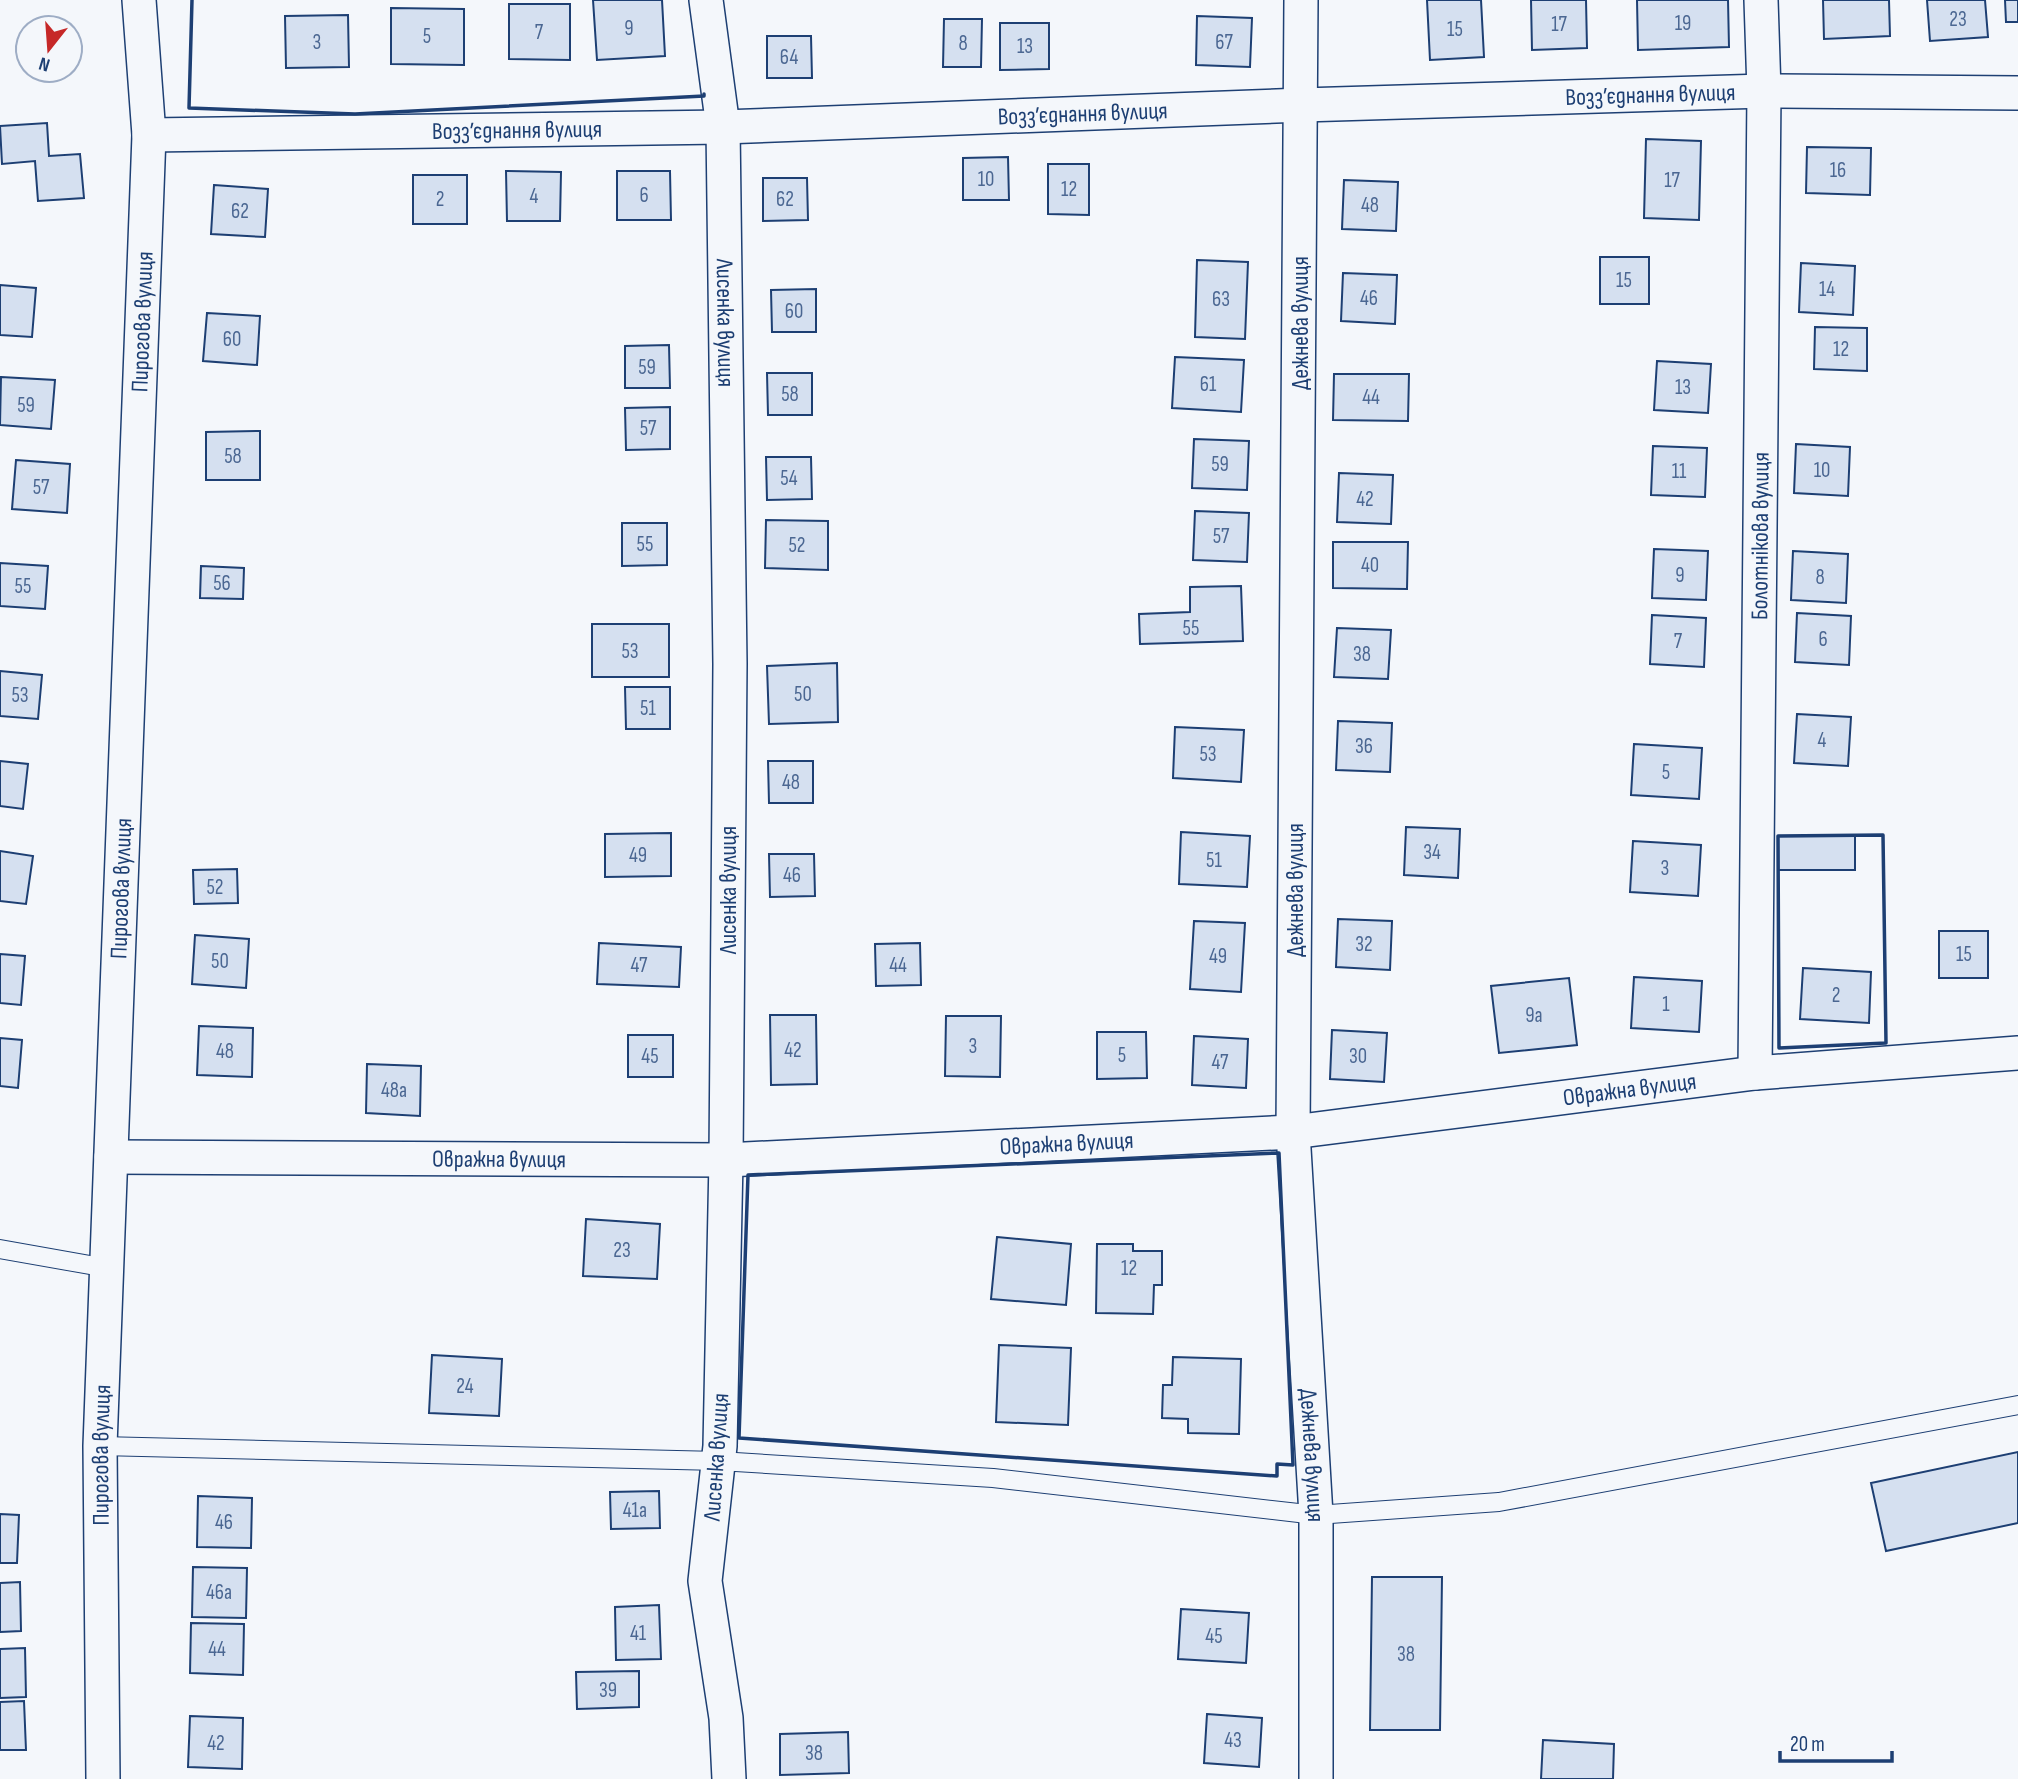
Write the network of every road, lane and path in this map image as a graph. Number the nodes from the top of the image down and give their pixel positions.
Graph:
1 (139, 0) edge
2 (706, 0) edge
3 (1301, 0) edge
4 (1761, 0) edge
5 (1764, 91) junction
6 (2018, 93) edge
7 (1302, 105) junction
8 (723, 127) junction
9 (149, 135) junction
10 (2018, 1053) edge
11 (1755, 1073) junction
12 (1293, 1132) junction
13 (111, 1157) junction
14 (726, 1160) junction
15 (0, 1250) edge
16 (107, 1268) junction
17 (2018, 1405) edge
18 (100, 1446) junction
19 (719, 1461) junction
20 (1316, 1516) junction
21 (103, 1779) edge
22 (729, 1779) edge
23 (1316, 1779) edge

1 - 9 street, Пирогова вулиця
2 - 8 street, Лисенка вулиця
3 - 7 street, Дежнева вулиця
4 - 5 street, Болотнікова вулиця
5 - 6 street, Возз’єднання вулиця
5 - 7 street, Возз’єднання вулиця
5 - 11 street, Болотнікова вулиця
7 - 8 street, Возз’єднання вулиця
7 - 12 street, Дежнева вулиця
8 - 9 street, Возз’єднання вулиця
8 - 14 street, Лисенка вулиця
9 - 13 street, Пирогова вулиця
10 - 11 street, Овражна вулиця
11 - 12 street, Овражна вулиця
12 - 14 street, Овражна вулиця
12 - 20 street, Дежнева вулиця
13 - 14 street, Овражна вулиця
13 - 16 street, Пирогова вулиця
14 - 19 street, Лисенка вулиця
15 - 16 lane
16 - 18 street, Пирогова вулиця
17 - 20 lane
18 - 19 lane
18 - 21 street, Пирогова вулиця
19 - 20 lane
19 - 22 street, Лисенка вулиця
20 - 23 street, Дежнева вулиця

